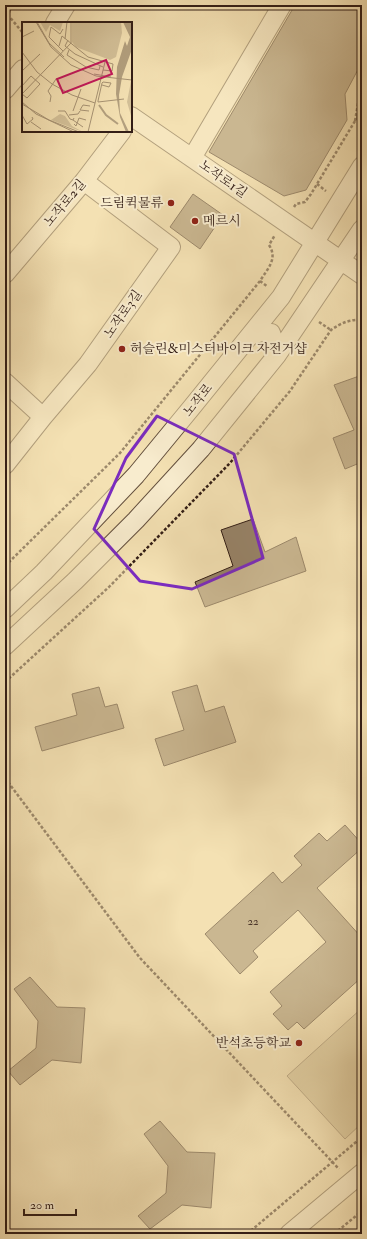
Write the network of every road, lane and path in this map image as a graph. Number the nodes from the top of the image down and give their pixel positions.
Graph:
1 (12, 5) edge
2 (66, 5) edge
3 (282, 5) edge
4 (56, 22) edge
5 (22, 32) edge
6 (22, 70) edge
7 (362, 87) edge
8 (5, 90) edge
9 (362, 107) edge
10 (362, 112) edge
11 (355, 121) junction
12 (132, 123) edge
13 (121, 132) edge
14 (192, 158) junction
15 (362, 166) edge
16 (84, 181) junction
17 (296, 204) dead end
18 (362, 229) edge
19 (315, 242) junction
20 (269, 245) dead end
21 (342, 260) junction
22 (5, 274) edge
23 (362, 275) edge
24 (362, 320) edge
25 (250, 336) junction
26 (277, 355) junction
27 (5, 382) edge
28 (43, 417) junction
29 (5, 465) edge
30 (5, 566) edge
31 (5, 609) edge
32 (5, 646) edge
33 (5, 682) edge
34 (5, 698) edge
35 (5, 724) edge
36 (5, 778) edge
37 (362, 1137) edge
38 (333, 1162) junction
39 (357, 1178) edge
40 (362, 1211) edge
41 (247, 1234) edge
42 (289, 1234) edge
43 (334, 1234) edge

1 - 5 path
2 - 4 street
3 - 14 street
6 - 8 street
7 - 11 path
9 - 11 path
10 - 11 path
11 - 17 path
12 - 14 street, 노작로1길
13 - 16 street, 노작로2길
14 - 19 street, 노작로1길
15 - 19 street, 노작로
16 - 22 street, 노작로2길
16 - 28 street, 노작로3길
18 - 21 street
19 - 21 street, 노작로1길
19 - 25 street, 노작로
20 - 30 path
21 - 23 street, 노작로1길
21 - 26 street
24 - 33 path
25 - 26 street
25 - 31 street, 노작로
26 - 32 street
27 - 28 street
28 - 29 street, 노작로3길
34 - 35 path
36 - 38 path
37 - 38 path
38 - 39 path
38 - 41 path
39 - 42 street
40 - 43 path

